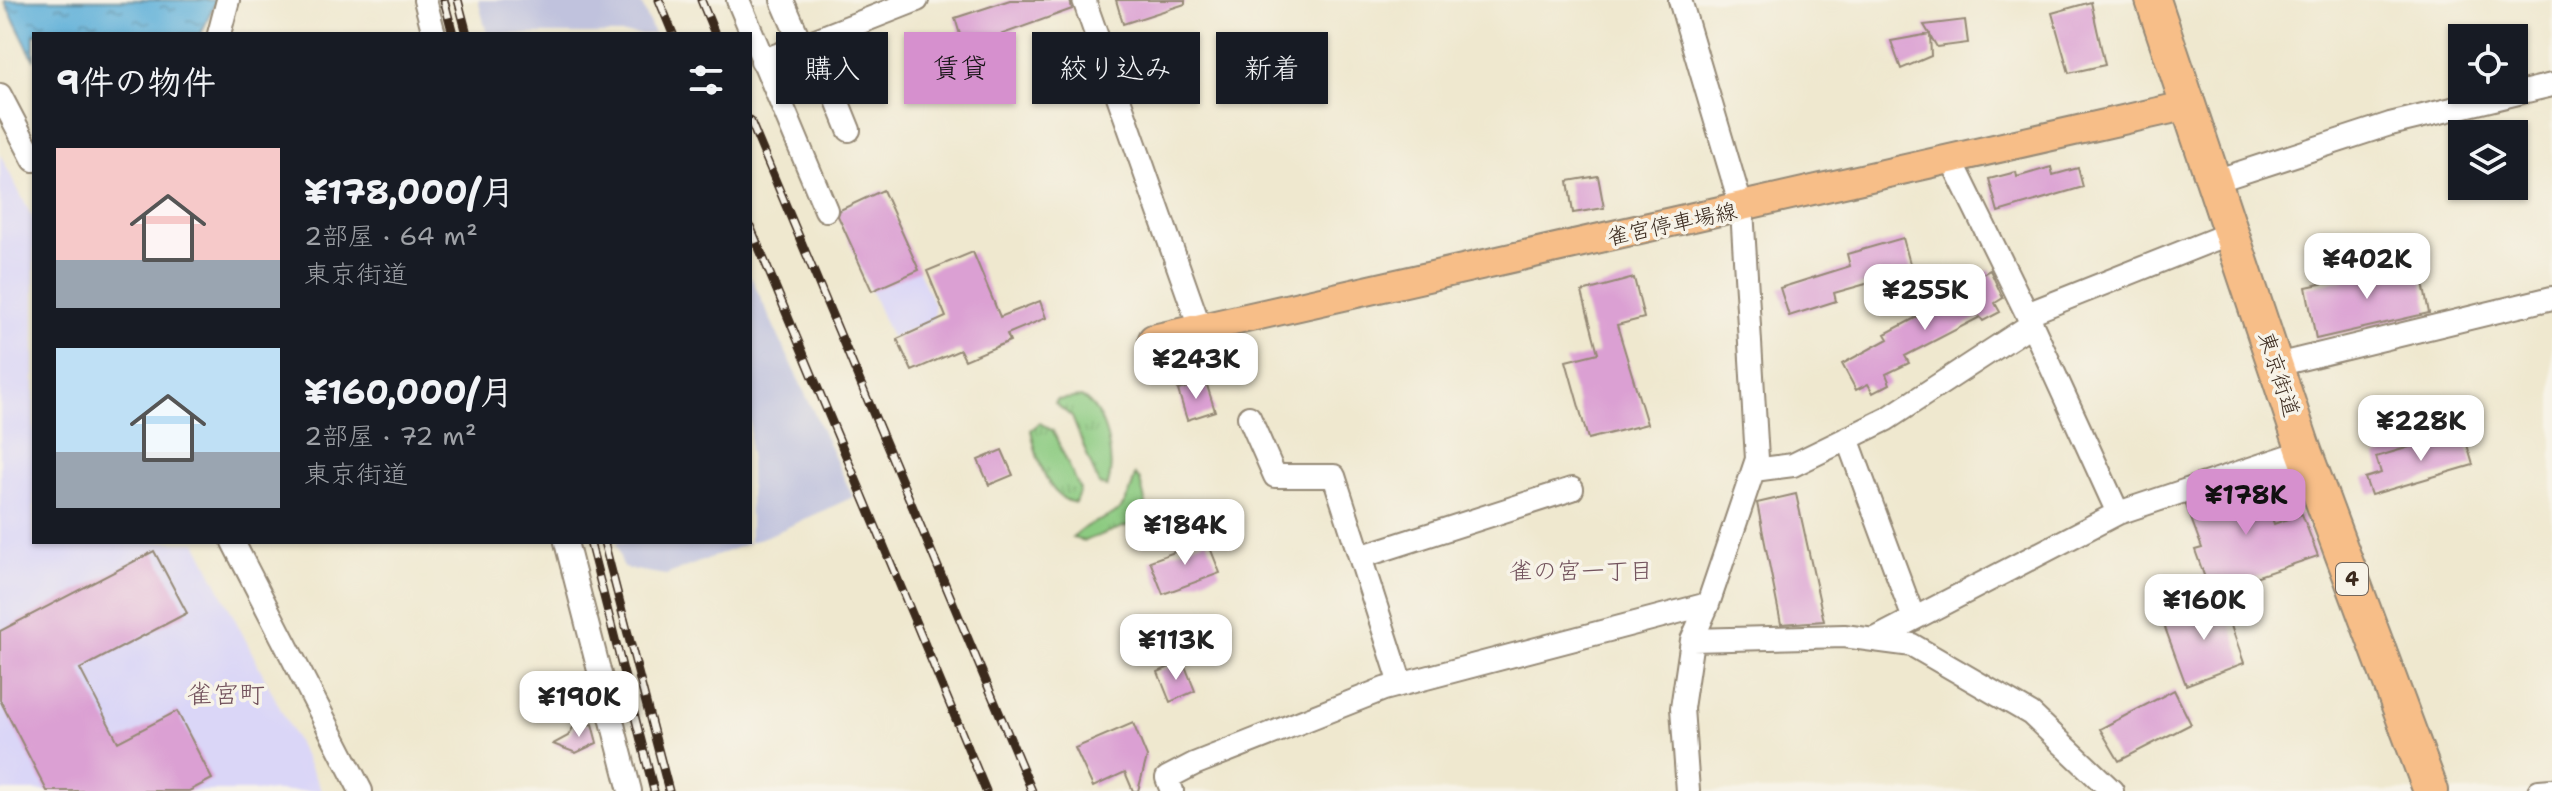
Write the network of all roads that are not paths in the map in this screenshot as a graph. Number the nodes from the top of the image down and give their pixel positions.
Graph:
1 (228, 0) edge
2 (425, 0) edge
3 (738, 0) edge
4 (782, 0) edge
5 (917, 0) edge
6 (1084, 0) edge
7 (1680, 0) edge
8 (2153, 0) edge
9 (220, 32) edge
10 (433, 32) edge
11 (751, 32) edge
12 (801, 32) edge
13 (836, 32) edge
14 (752, 36) edge
15 (776, 56) edge
16 (762, 61) junction
17 (2552, 85) edge
18 (0, 95) edge
19 (837, 104) edge
20 (2189, 105) junction
21 (849, 130) dead end
22 (32, 156) edge
23 (1952, 161) junction
24 (2215, 181) junction
25 (1742, 209) junction
26 (826, 210) dead end
27 (2233, 232) junction
28 (2552, 298) edge
29 (2029, 319) junction
30 (1200, 328) junction
31 (1153, 339) dead end
32 (2276, 365) junction
33 (1249, 417) dead end
34 (1847, 438) junction
35 (2304, 451) junction
36 (1754, 470) junction
37 (1572, 489) dead end
38 (2118, 513) junction
39 (234, 544) edge
40 (567, 544) edge
41 (1360, 557) junction
42 (1708, 604) junction
43 (1914, 619) junction
44 (1877, 638) junction
45 (1692, 640) junction
46 (1401, 684) junction
47 (2552, 790) edge
48 (361, 791) edge
49 (630, 791) edge
50 (1172, 791) edge
51 (1688, 791) edge
52 (2112, 791) edge
53 (2431, 791) edge
54 (2539, 791) edge

1 - 9 street
2 - 10 street
3 - 11 street
4 - 12 street
5 - 13 street
6 - 30 street
7 - 25 street
8 - 20 highway, 東京街道 / 4
14 - 16 street
15 - 16 street
16 - 26 street
17 - 24 street
18 - 22 street
19 - 21 street
20 - 23 main road, 雀宮停車場線
20 - 24 highway, 東京街道 / 4
23 - 25 main road, 雀宮停車場線
23 - 29 street
24 - 27 highway, 東京街道 / 4
25 - 30 main road, 雀宮停車場線
25 - 36 street
27 - 29 street
27 - 32 highway, 東京街道 / 4
28 - 32 street
29 - 34 street
29 - 38 street
30 - 31 main road, 雀宮停車場線
32 - 35 highway, 東京街道 / 4
33 - 41 street
34 - 36 street
34 - 43 street
35 - 38 street
35 - 53 highway, 東京街道 / 4
36 - 42 street
37 - 41 street
38 - 43 street
39 - 48 street
40 - 49 street
41 - 46 street
42 - 45 street
42 - 46 street
43 - 44 street
44 - 45 street
44 - 52 street
45 - 51 street
46 - 50 street
47 - 54 street

